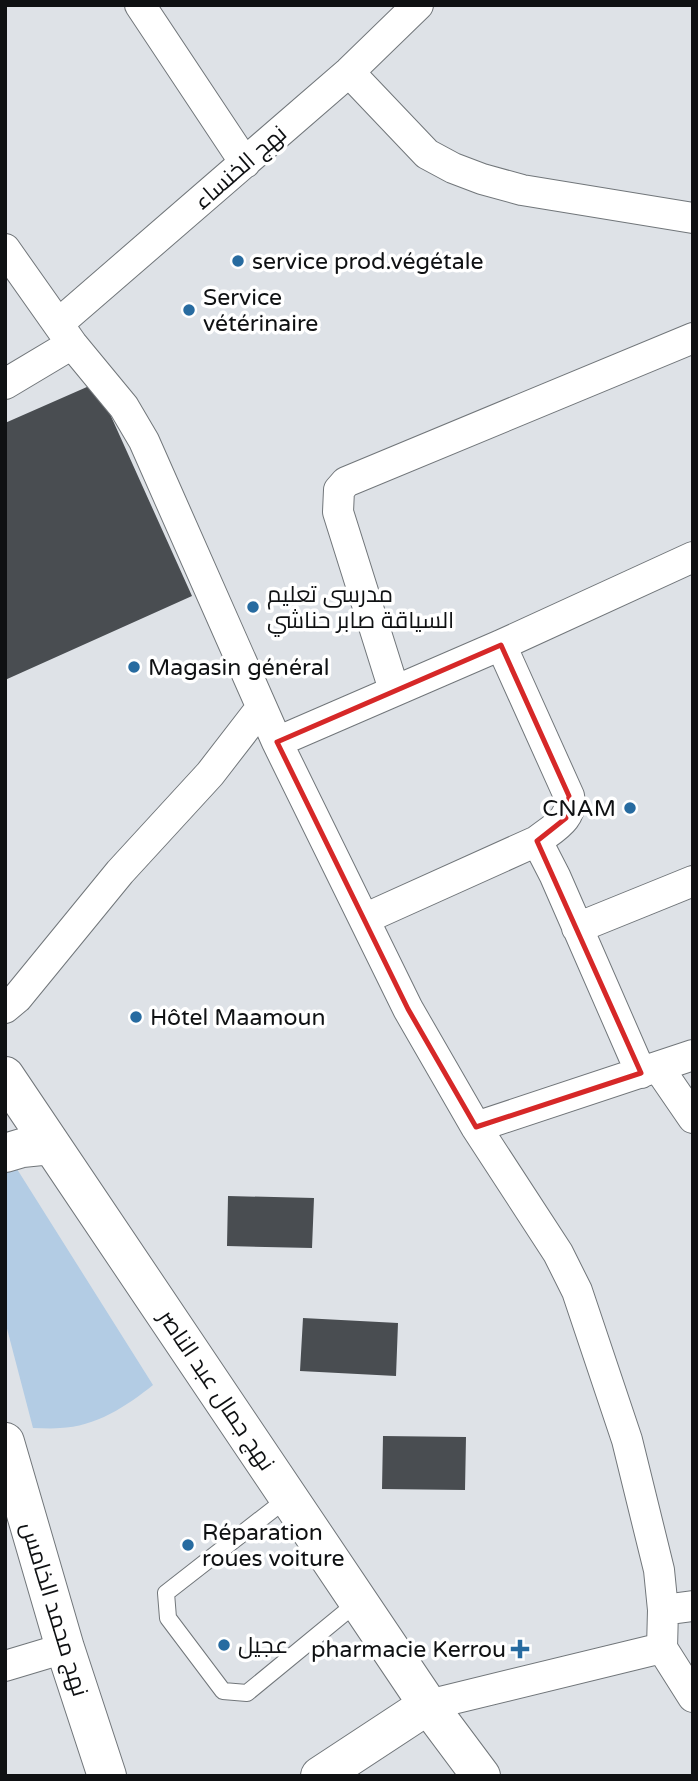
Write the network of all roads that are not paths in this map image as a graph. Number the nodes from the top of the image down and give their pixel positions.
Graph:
1 (140, 5) edge
2 (417, 5) edge
3 (349, 72) junction
4 (245, 163) junction
5 (693, 218) edge
6 (5, 249) edge
7 (65, 334) junction
8 (693, 338) edge
9 (5, 384) edge
10 (693, 557) edge
11 (501, 645) junction
12 (394, 690) junction
13 (261, 708) junction
14 (277, 742) junction
15 (537, 841) junction
16 (693, 881) edge
17 (364, 919) junction
18 (577, 928) junction
19 (5, 1008) edge
20 (693, 1055) edge
21 (649, 1070) junction
22 (5, 1076) edge
23 (693, 1118) edge
24 (476, 1127) junction
25 (51, 1144) junction
26 (5, 1153) edge
27 (5, 1441) edge
28 (289, 1497) junction
29 (359, 1601) junction
30 (693, 1606) edge
31 (663, 1610) junction
32 (65, 1648) junction
33 (662, 1648) junction
34 (5, 1666) edge
35 (693, 1697) edge
36 (428, 1704) junction
37 (107, 1776) edge
38 (320, 1776) edge
39 (481, 1776) edge

1 - 4 street
2 - 3 street, نهج الخنساء
3 - 4 street, نهج الخنساء
3 - 5 street
4 - 7 street, نهج الخنساء
6 - 7 street
7 - 9 street, نهج الخنساء
7 - 13 street
8 - 12 street
10 - 11 street
11 - 12 street
11 - 15 street
12 - 14 street
13 - 14 street
13 - 19 street
14 - 17 street
15 - 17 street
15 - 18 street
16 - 18 street
17 - 24 street
18 - 21 street
20 - 21 street
21 - 23 street
21 - 24 street
22 - 25 main road, نهج جمال عبد الناصر
24 - 31 street
25 - 26 main road
25 - 28 main road, نهج جمال عبد الناصر
27 - 32 main road, نهج محمد الخامس
28 - 29 main road, نهج جمال عبد الناصر
28 - 29 lane
29 - 36 main road, نهج جمال عبد الناصر
30 - 31 street
31 - 33 street
32 - 34 street
32 - 37 main road, نهج محمد الخامس
33 - 35 street
33 - 36 street
36 - 38 main road
36 - 39 main road, نهج جمال عبد الناصر

